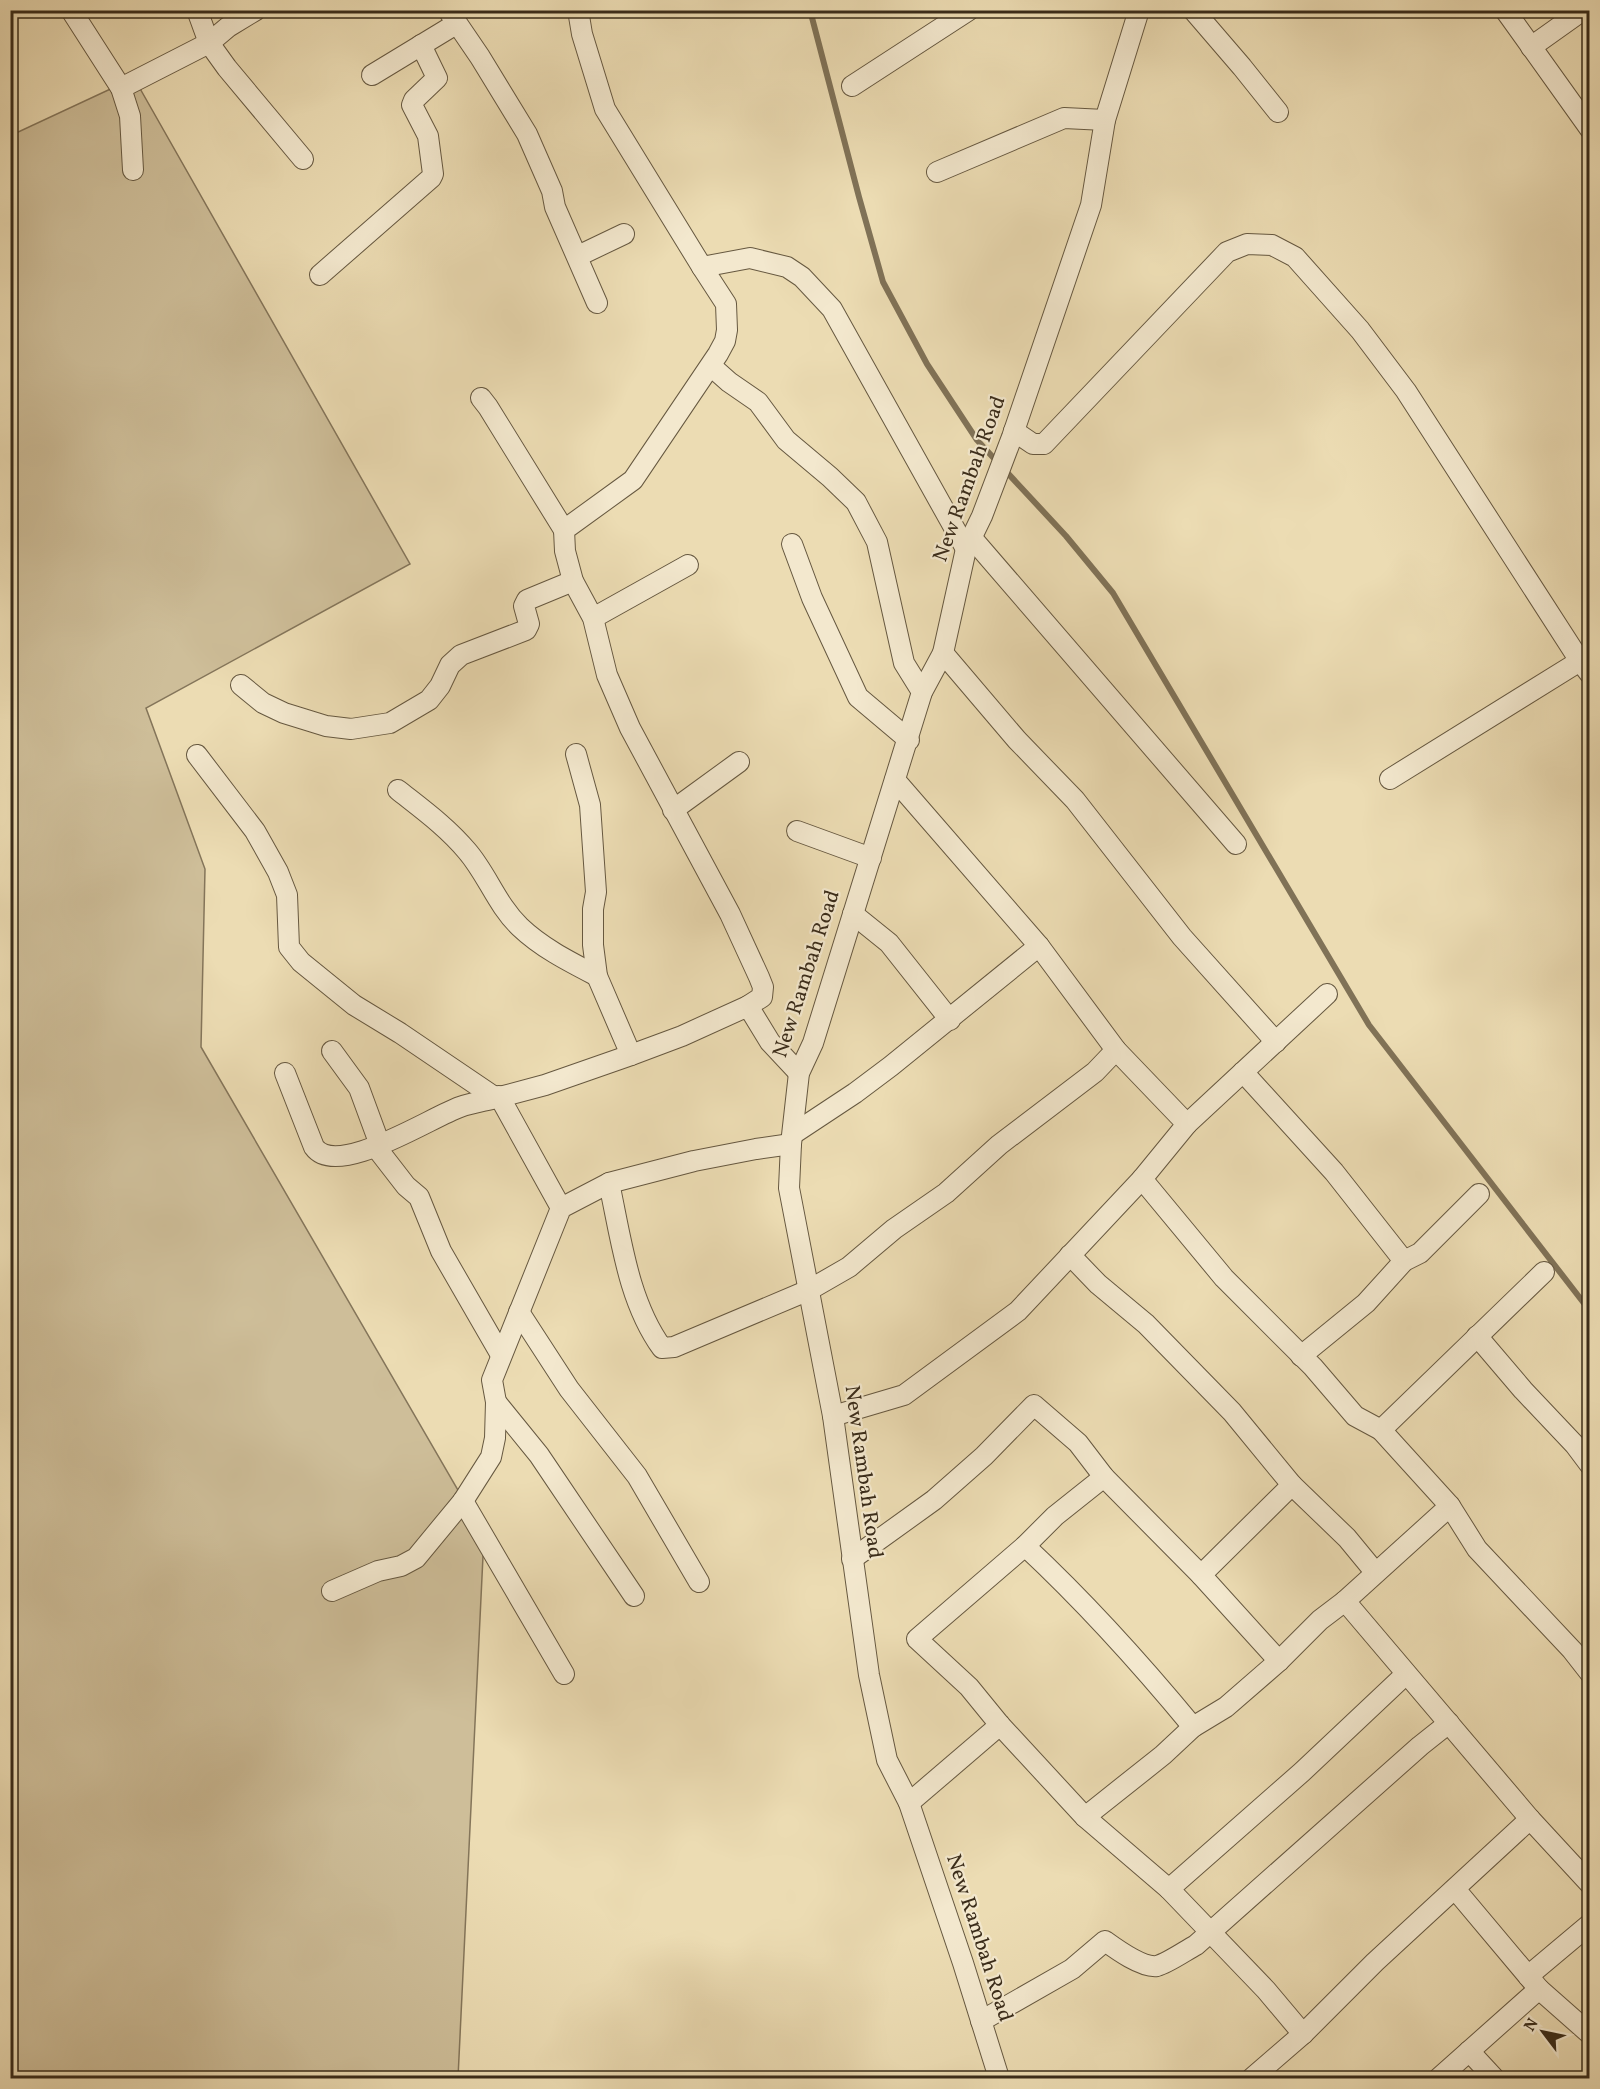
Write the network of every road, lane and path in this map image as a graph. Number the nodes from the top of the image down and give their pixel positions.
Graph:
1 (71, 10) edge
2 (197, 10) edge
3 (256, 10) edge
4 (578, 10) edge
5 (969, 10) edge
6 (1139, 10) edge
7 (1192, 10) edge
8 (1505, 10) edge
9 (1583, 10) edge
10 (452, 17) edge
11 (209, 43) junction
12 (421, 45) junction
13 (1531, 47) junction
14 (372, 75) dead end
15 (852, 86) dead end
16 (121, 88) junction
17 (1278, 112) dead end
18 (1105, 120) junction
19 (1590, 129) edge
20 (303, 159) dead end
21 (133, 170) dead end
22 (937, 172) dead end
23 (624, 234) dead end
24 (578, 256) junction
25 (702, 267) junction
26 (320, 275) dead end
27 (597, 303) dead end
28 (711, 366) junction
29 (481, 398) dead end
30 (1013, 434) junction
31 (564, 530) junction
32 (969, 543) junction
33 (792, 544) dead end
34 (688, 566) dead end
35 (573, 581) junction
36 (593, 618) junction
37 (943, 653) junction
38 (1586, 663) edge
39 (241, 685) dead end
40 (922, 692) junction
41 (909, 740) junction
42 (576, 754) dead end
43 (197, 755) dead end
44 (739, 762) dead end
45 (1389, 779) dead end
46 (896, 780) junction
47 (398, 790) dead end
48 (673, 810) junction
49 (797, 831) dead end
50 (1236, 844) dead end
51 (871, 858) junction
52 (853, 914) junction
53 (1039, 946) junction
54 (597, 976) junction
55 (1327, 994) dead end
56 (748, 1006) junction
57 (950, 1020) junction
58 (1275, 1042) junction
59 (1116, 1050) junction
60 (332, 1051) dead end
61 (631, 1055) junction
62 (285, 1072) dead end
63 (1243, 1072) junction
64 (799, 1073) junction
65 (498, 1097) junction
66 (1187, 1124) junction
67 (792, 1139) junction
68 (378, 1145) junction
69 (1142, 1179) junction
70 (609, 1183) junction
71 (1479, 1194) dead end
72 (561, 1208) junction
73 (1070, 1255) junction
74 (1404, 1261) junction
75 (1544, 1272) dead end
76 (809, 1290) junction
77 (519, 1312) junction
78 (1477, 1336) junction
79 (501, 1355) junction
80 (1300, 1356) junction
81 (496, 1402) junction
82 (833, 1416) junction
83 (1381, 1430) junction
84 (1590, 1465) edge
85 (1104, 1477) junction
86 (1292, 1485) junction
87 (463, 1501) junction
88 (1450, 1506) junction
89 (1025, 1546) junction
90 (852, 1559) junction
91 (1375, 1572) junction
92 (1201, 1575) junction
93 (699, 1582) dead end
94 (332, 1591) dead end
95 (634, 1596) dead end
96 (1345, 1601) junction
97 (1279, 1661) junction
98 (1590, 1673) edge
99 (564, 1674) dead end
100 (1406, 1674) junction
101 (1449, 1723) junction
102 (1000, 1725) junction
103 (1193, 1727) junction
104 (909, 1803) junction
105 (1085, 1817) junction
106 (1530, 1820) junction
107 (1590, 1884) edge
108 (1169, 1889) junction
109 (1455, 1889) junction
110 (1590, 1924) edge
111 (1210, 1932) junction
112 (1534, 1982) junction
113 (981, 2021) junction
114 (1303, 2034) junction
115 (1590, 2034) edge
116 (1469, 2051) junction
117 (999, 2079) edge
118 (1252, 2079) edge
119 (1439, 2079) edge
120 (1494, 2079) edge

1 - 16 street
2 - 11 street
3 - 11 street
4 - 25 street
5 - 15 street
6 - 18 street, New Rambah Road
7 - 17 street
8 - 13 street
9 - 13 street
10 - 12 street
10 - 24 street
11 - 16 street
11 - 20 street
12 - 14 street
12 - 26 street
13 - 19 street
16 - 21 street
18 - 22 street
18 - 30 street, New Rambah Road
23 - 24 street
24 - 27 street
25 - 28 street
25 - 32 street
28 - 31 street
28 - 40 street
29 - 31 street
30 - 32 street, New Rambah Road
30 - 38 street
31 - 35 street
32 - 37 street, New Rambah Road
32 - 50 street
33 - 41 street
34 - 36 street
35 - 36 street
35 - 39 street
36 - 48 street
37 - 40 street, New Rambah Road
37 - 58 street
38 - 45 street
40 - 41 street, New Rambah Road
41 - 46 street, New Rambah Road
42 - 54 street
43 - 65 street
44 - 48 street
46 - 51 street, New Rambah Road
46 - 53 street
47 - 54 street
48 - 56 street
49 - 51 street
51 - 52 street, New Rambah Road
52 - 57 street
52 - 64 street, New Rambah Road
53 - 57 street
53 - 59 street
54 - 61 street
55 - 58 street
56 - 61 street
56 - 64 street
57 - 67 street
58 - 63 street
59 - 66 street
59 - 76 street
60 - 68 street
61 - 65 street
62 - 68 street
63 - 66 street
63 - 74 street
64 - 67 street, New Rambah Road
65 - 68 street
65 - 72 street
66 - 69 street
67 - 70 street
67 - 76 street, New Rambah Road
68 - 79 street
69 - 73 street
69 - 80 street
70 - 72 street
70 - 76 street
71 - 74 street
72 - 77 street
73 - 82 street
73 - 86 street
74 - 80 street
75 - 78 street
76 - 82 street, New Rambah Road
77 - 79 street
77 - 93 street
78 - 83 street
78 - 84 street
79 - 81 street
80 - 83 street
81 - 87 street
81 - 95 street
82 - 90 street, New Rambah Road
83 - 88 street
85 - 89 street
85 - 90 street
85 - 92 street
86 - 91 street
86 - 92 street
87 - 94 street
87 - 99 street
88 - 91 street
88 - 98 street
89 - 102 street
89 - 103 street
90 - 104 street, New Rambah Road
91 - 96 street
92 - 97 street
96 - 97 street
96 - 100 street
97 - 103 street
100 - 101 street
100 - 108 street
101 - 106 street
101 - 111 street
102 - 104 street
102 - 105 street
103 - 105 street
104 - 113 street, New Rambah Road
105 - 108 street
106 - 107 street
106 - 109 street
108 - 111 street
109 - 112 street
109 - 114 street
110 - 112 street
111 - 113 street
111 - 114 street
112 - 115 street
112 - 116 street
113 - 117 street, New Rambah Road
114 - 118 street
116 - 119 street
116 - 120 street

